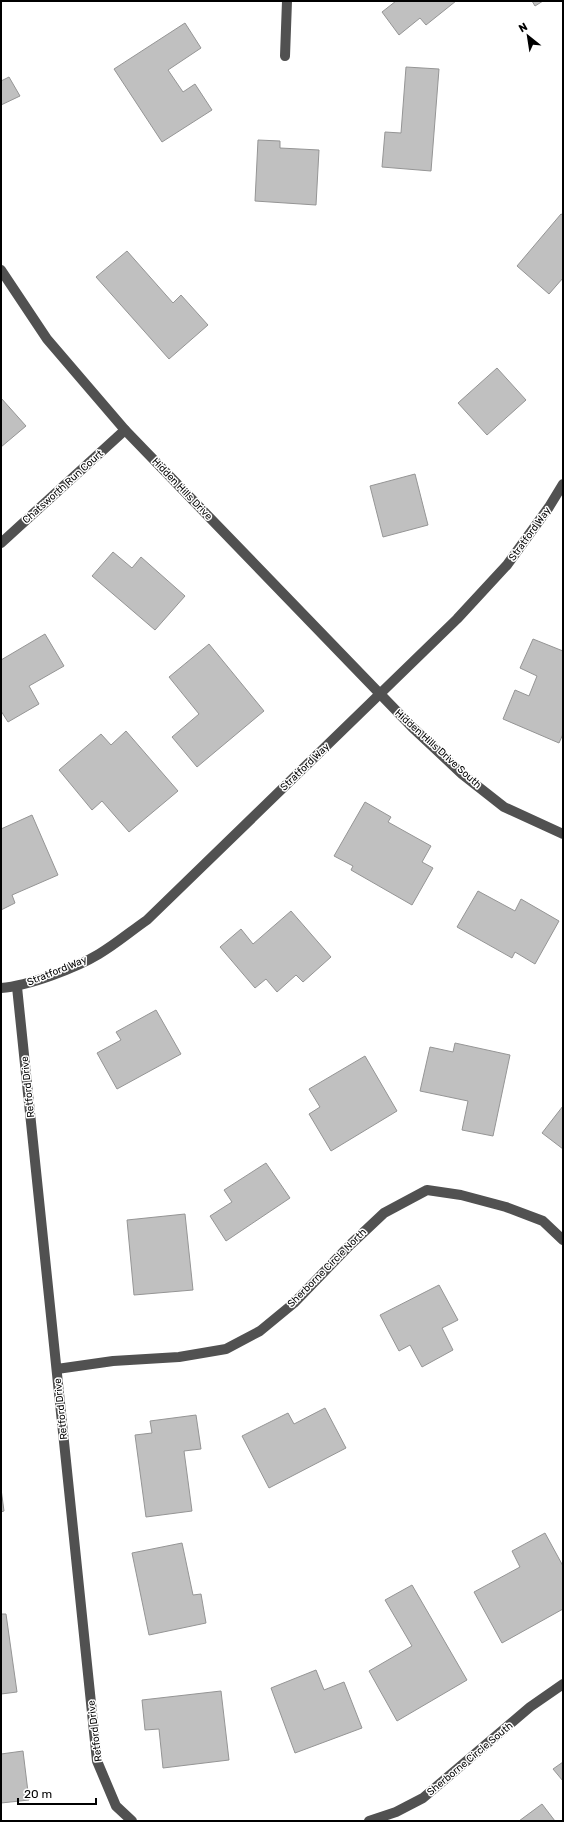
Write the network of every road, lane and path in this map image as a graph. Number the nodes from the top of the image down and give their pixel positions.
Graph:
1 (287, 1) edge
2 (285, 56) dead end
3 (1, 270) edge
4 (126, 430) junction
5 (563, 484) edge
6 (1, 543) edge
7 (380, 694) junction
8 (563, 834) edge
9 (17, 987) junction
10 (1, 988) edge
11 (563, 1240) edge
12 (57, 1369) junction
13 (563, 1684) edge
14 (132, 1821) edge
15 (369, 1821) edge

1 - 2 street
3 - 4 street, Hidden Hills Drive
4 - 6 street, Chatsworth Run Court
4 - 7 street, Hidden Hills Drive
5 - 7 street, Stratford Way
7 - 8 street, Hidden Hills Drive South
7 - 9 street, Stratford Way
9 - 10 street, Stratford Way
9 - 12 street, Retford Drive
11 - 12 street, Sherborne Circle North
12 - 14 street, Retford Drive
13 - 15 street, Sherborne Circle South

